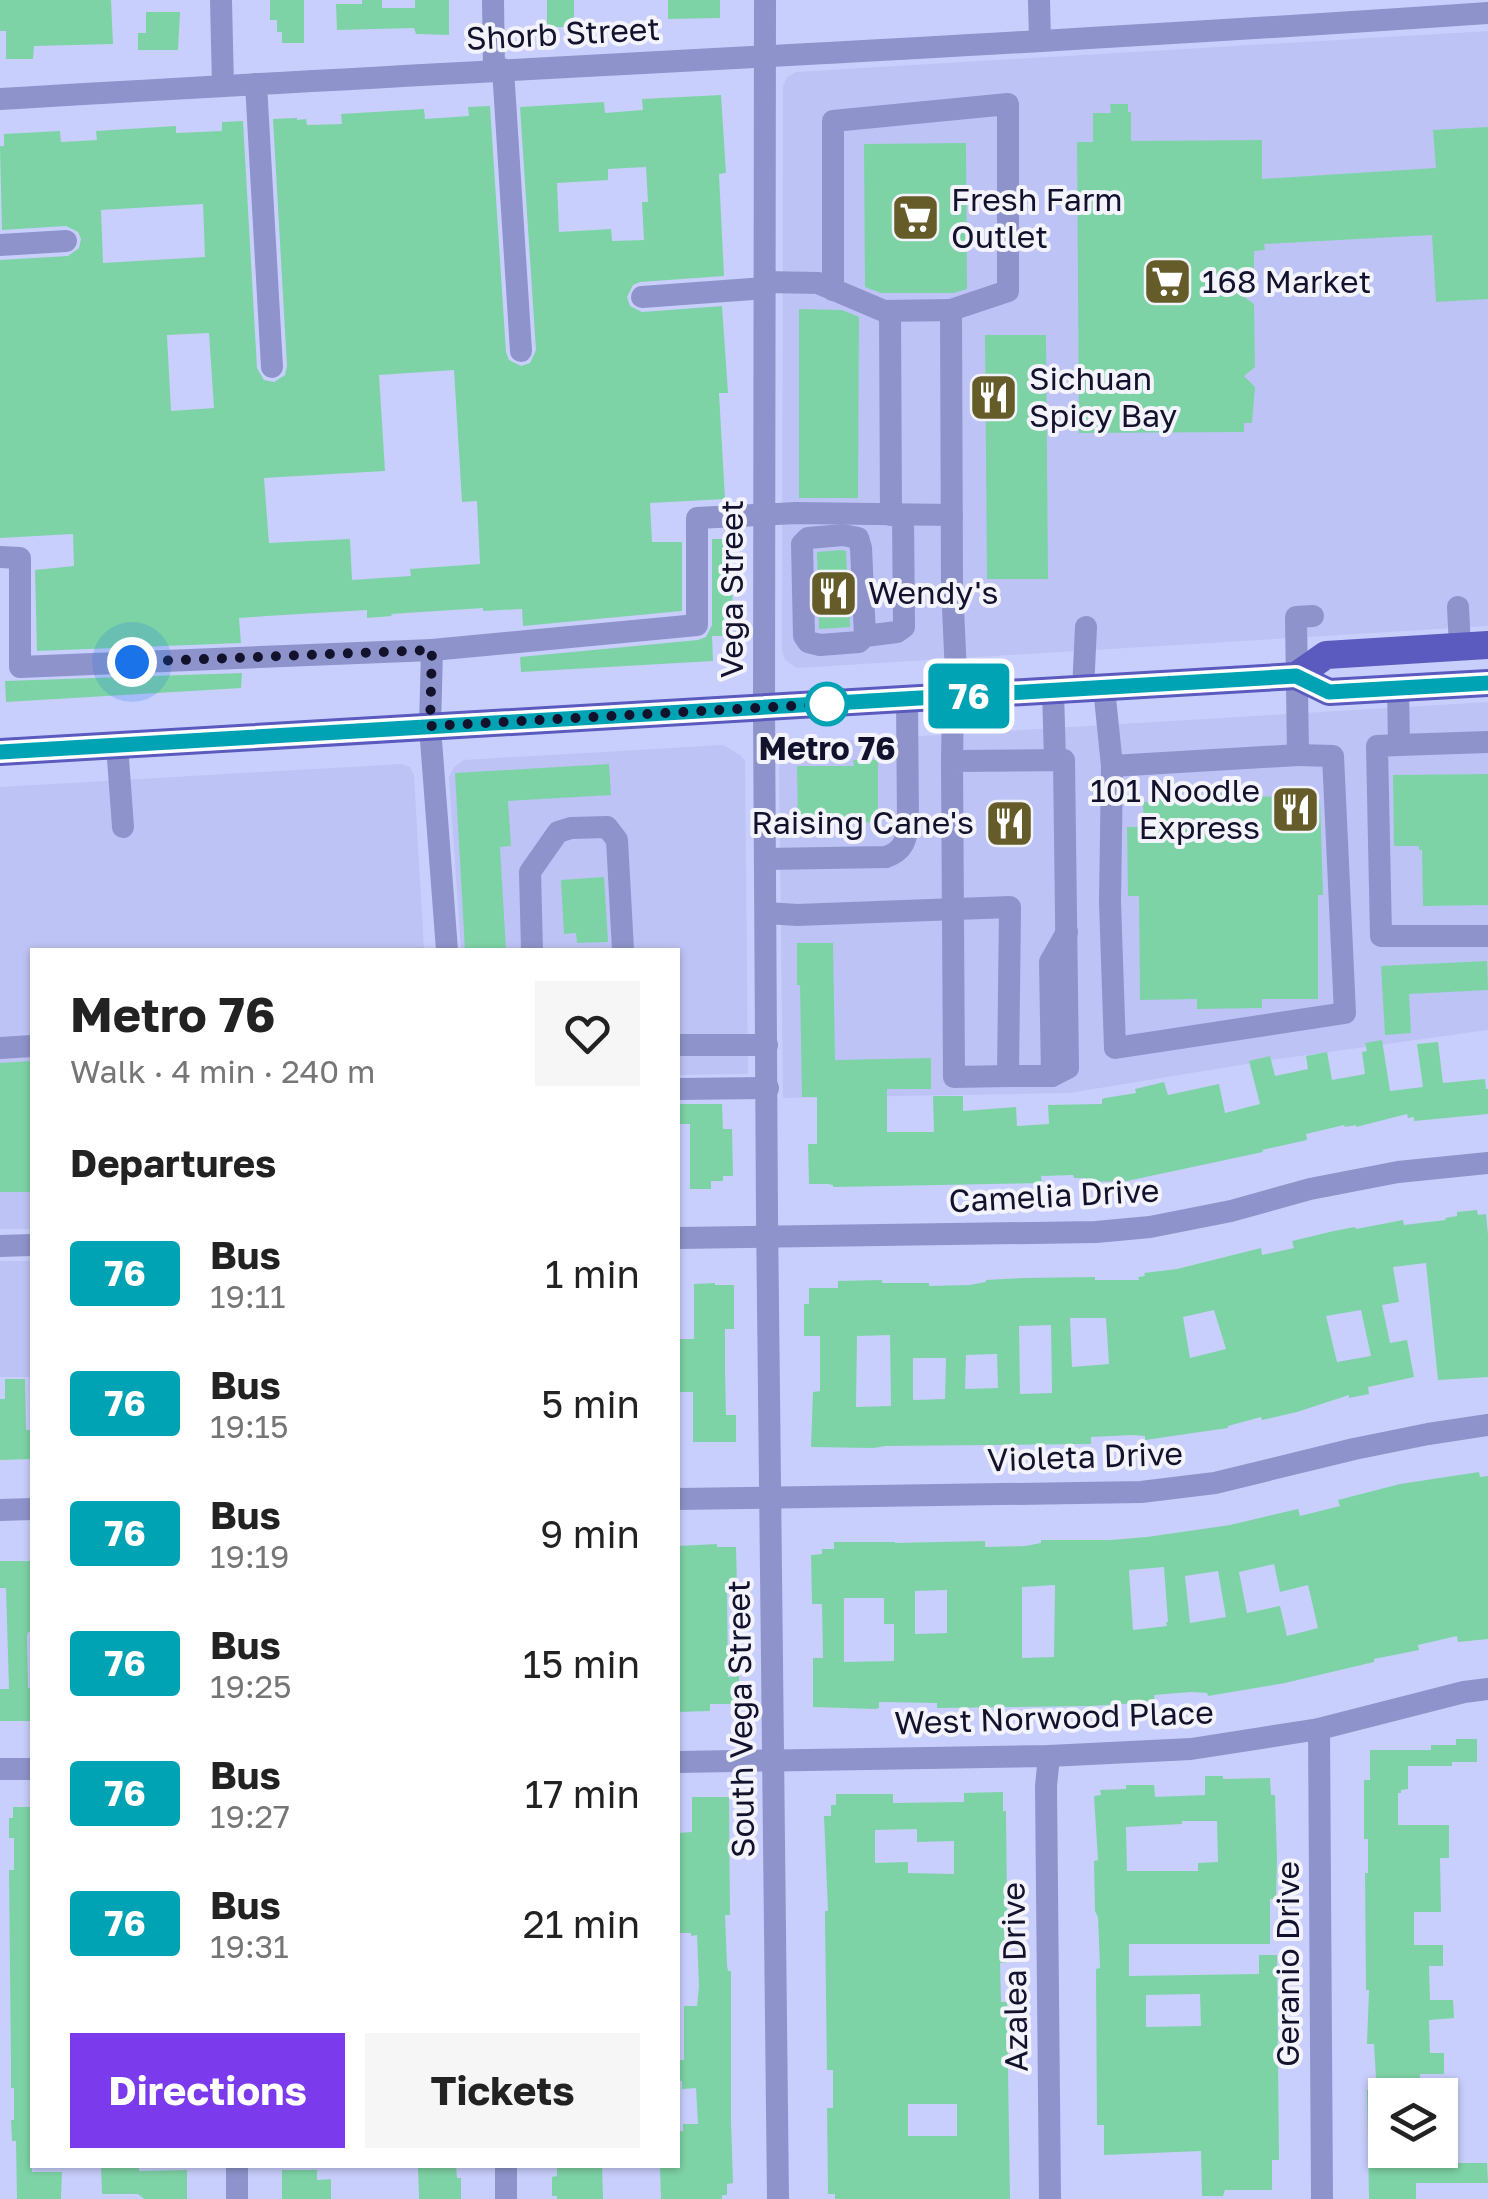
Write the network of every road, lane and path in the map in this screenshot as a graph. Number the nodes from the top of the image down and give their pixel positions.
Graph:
1 (221, 0) edge
2 (493, 0) edge
3 (764, 0) edge
4 (1039, 0) edge
5 (1308, 0) edge
6 (1488, 13) edge
7 (1308, 25) junction
8 (1040, 40) junction
9 (765, 55) junction
10 (499, 69) junction
11 (256, 84) junction
12 (223, 86) junction
13 (0, 99) edge
14 (66, 240) dead end
15 (0, 245) edge
16 (766, 285) junction
17 (832, 290) junction
18 (642, 297) dead end
19 (951, 310) junction
20 (890, 311) junction
21 (520, 351) dead end
22 (272, 367) dead end
23 (764, 515) junction
24 (897, 516) junction
25 (952, 516) junction
26 (0, 558) edge
27 (1458, 608) dead end
28 (1313, 616) dead end
29 (1086, 627) dead end
30 (865, 636) junction
31 (1474, 646) edge
32 (432, 650) junction
33 (1296, 676) junction
34 (1488, 683) edge
35 (1398, 688) junction
36 (1094, 689) junction
37 (1053, 691) junction
38 (955, 696) junction
39 (907, 700) junction
40 (764, 708) junction
41 (430, 726) junction
42 (1488, 742) edge
43 (1399, 744) junction
44 (117, 745) junction
45 (0, 752) edge
46 (1298, 756) junction
47 (1056, 760) junction
48 (952, 761) junction
49 (1112, 766) junction
50 (123, 827) dead end
51 (766, 859) junction
52 (953, 908) junction
53 (766, 913) junction
54 (1488, 936) edge
55 (447, 948) edge
56 (532, 948) edge
57 (622, 948) edge
58 (680, 1045) edge
59 (767, 1045) junction
60 (30, 1046) edge
61 (0, 1048) edge
62 (1015, 1077) junction
63 (768, 1088) junction
64 (680, 1089) edge
65 (1488, 1162) edge
66 (680, 1238) edge
67 (768, 1238) junction
68 (30, 1245) edge
69 (0, 1246) edge
70 (1488, 1425) edge
71 (770, 1497) junction
72 (680, 1499) edge
73 (0, 1510) edge
74 (30, 1510) edge
75 (1488, 1689) edge
76 (1319, 1729) junction
77 (1049, 1756) junction
78 (774, 1760) junction
79 (680, 1762) edge
80 (30, 1768) edge
81 (0, 1769) edge
82 (237, 2168) edge
83 (506, 2168) edge
84 (238, 2199) edge
85 (506, 2199) edge
86 (778, 2199) edge
87 (1050, 2199) edge
88 (1322, 2199) edge

1 - 12 street
2 - 10 street
3 - 9 street, Vega Street
4 - 8 street
5 - 7 street
6 - 7 street, Shorb Street
7 - 8 street, Shorb Street
8 - 9 street, Shorb Street
9 - 10 street, Shorb Street
9 - 16 street, Vega Street
10 - 11 street, Shorb Street
10 - 21 street
11 - 12 street, Shorb Street
11 - 22 street
12 - 13 street, Shorb Street
14 - 15 street
16 - 17 street
16 - 18 street
16 - 23 street, Vega Street
17 - 19 street
17 - 20 street
19 - 20 street
19 - 25 street
20 - 24 street
23 - 24 street
23 - 32 street
23 - 40 street, Vega Street
24 - 25 street
24 - 30 street
25 - 38 street
26 - 32 street
27 - 31 street
28 - 33 street
29 - 36 street
30 - 30 street
31 - 33 main road
32 - 41 street
33 - 35 main road
33 - 36 main road
33 - 46 street
34 - 35 main road
35 - 43 street
36 - 37 main road
36 - 49 street
37 - 38 main road
37 - 47 street
38 - 39 main road
38 - 48 street
39 - 40 main road
39 - 51 street
40 - 41 main road
40 - 51 street, Vega Street
41 - 44 main road
41 - 55 street
42 - 43 street
43 - 54 street
44 - 45 main road
44 - 50 street
46 - 49 street
46 - 49 street
47 - 48 street
47 - 62 street
48 - 52 street
51 - 53 street, Vega Street
52 - 53 street
52 - 62 street
52 - 62 street
53 - 59 street, Vega Street
56 - 57 street
58 - 59 street
59 - 63 street, Vega Street
60 - 61 street
63 - 64 street
63 - 67 street, Vega Street
65 - 67 street, Camelia Drive
66 - 67 street, Camelia Drive
67 - 71 street, South Vega Street
68 - 69 street
70 - 71 street, Violeta Drive
71 - 72 street, Violeta Drive
71 - 78 street, South Vega Street
73 - 74 street
75 - 76 street, West Norwood Place
76 - 77 street, West Norwood Place
76 - 88 street, Geranio Drive
77 - 78 street, West Norwood Place
77 - 87 street, Azalea Drive
78 - 79 street, West Norwood Place
78 - 86 street, South Vega Street
80 - 81 street
82 - 84 street
83 - 85 street

